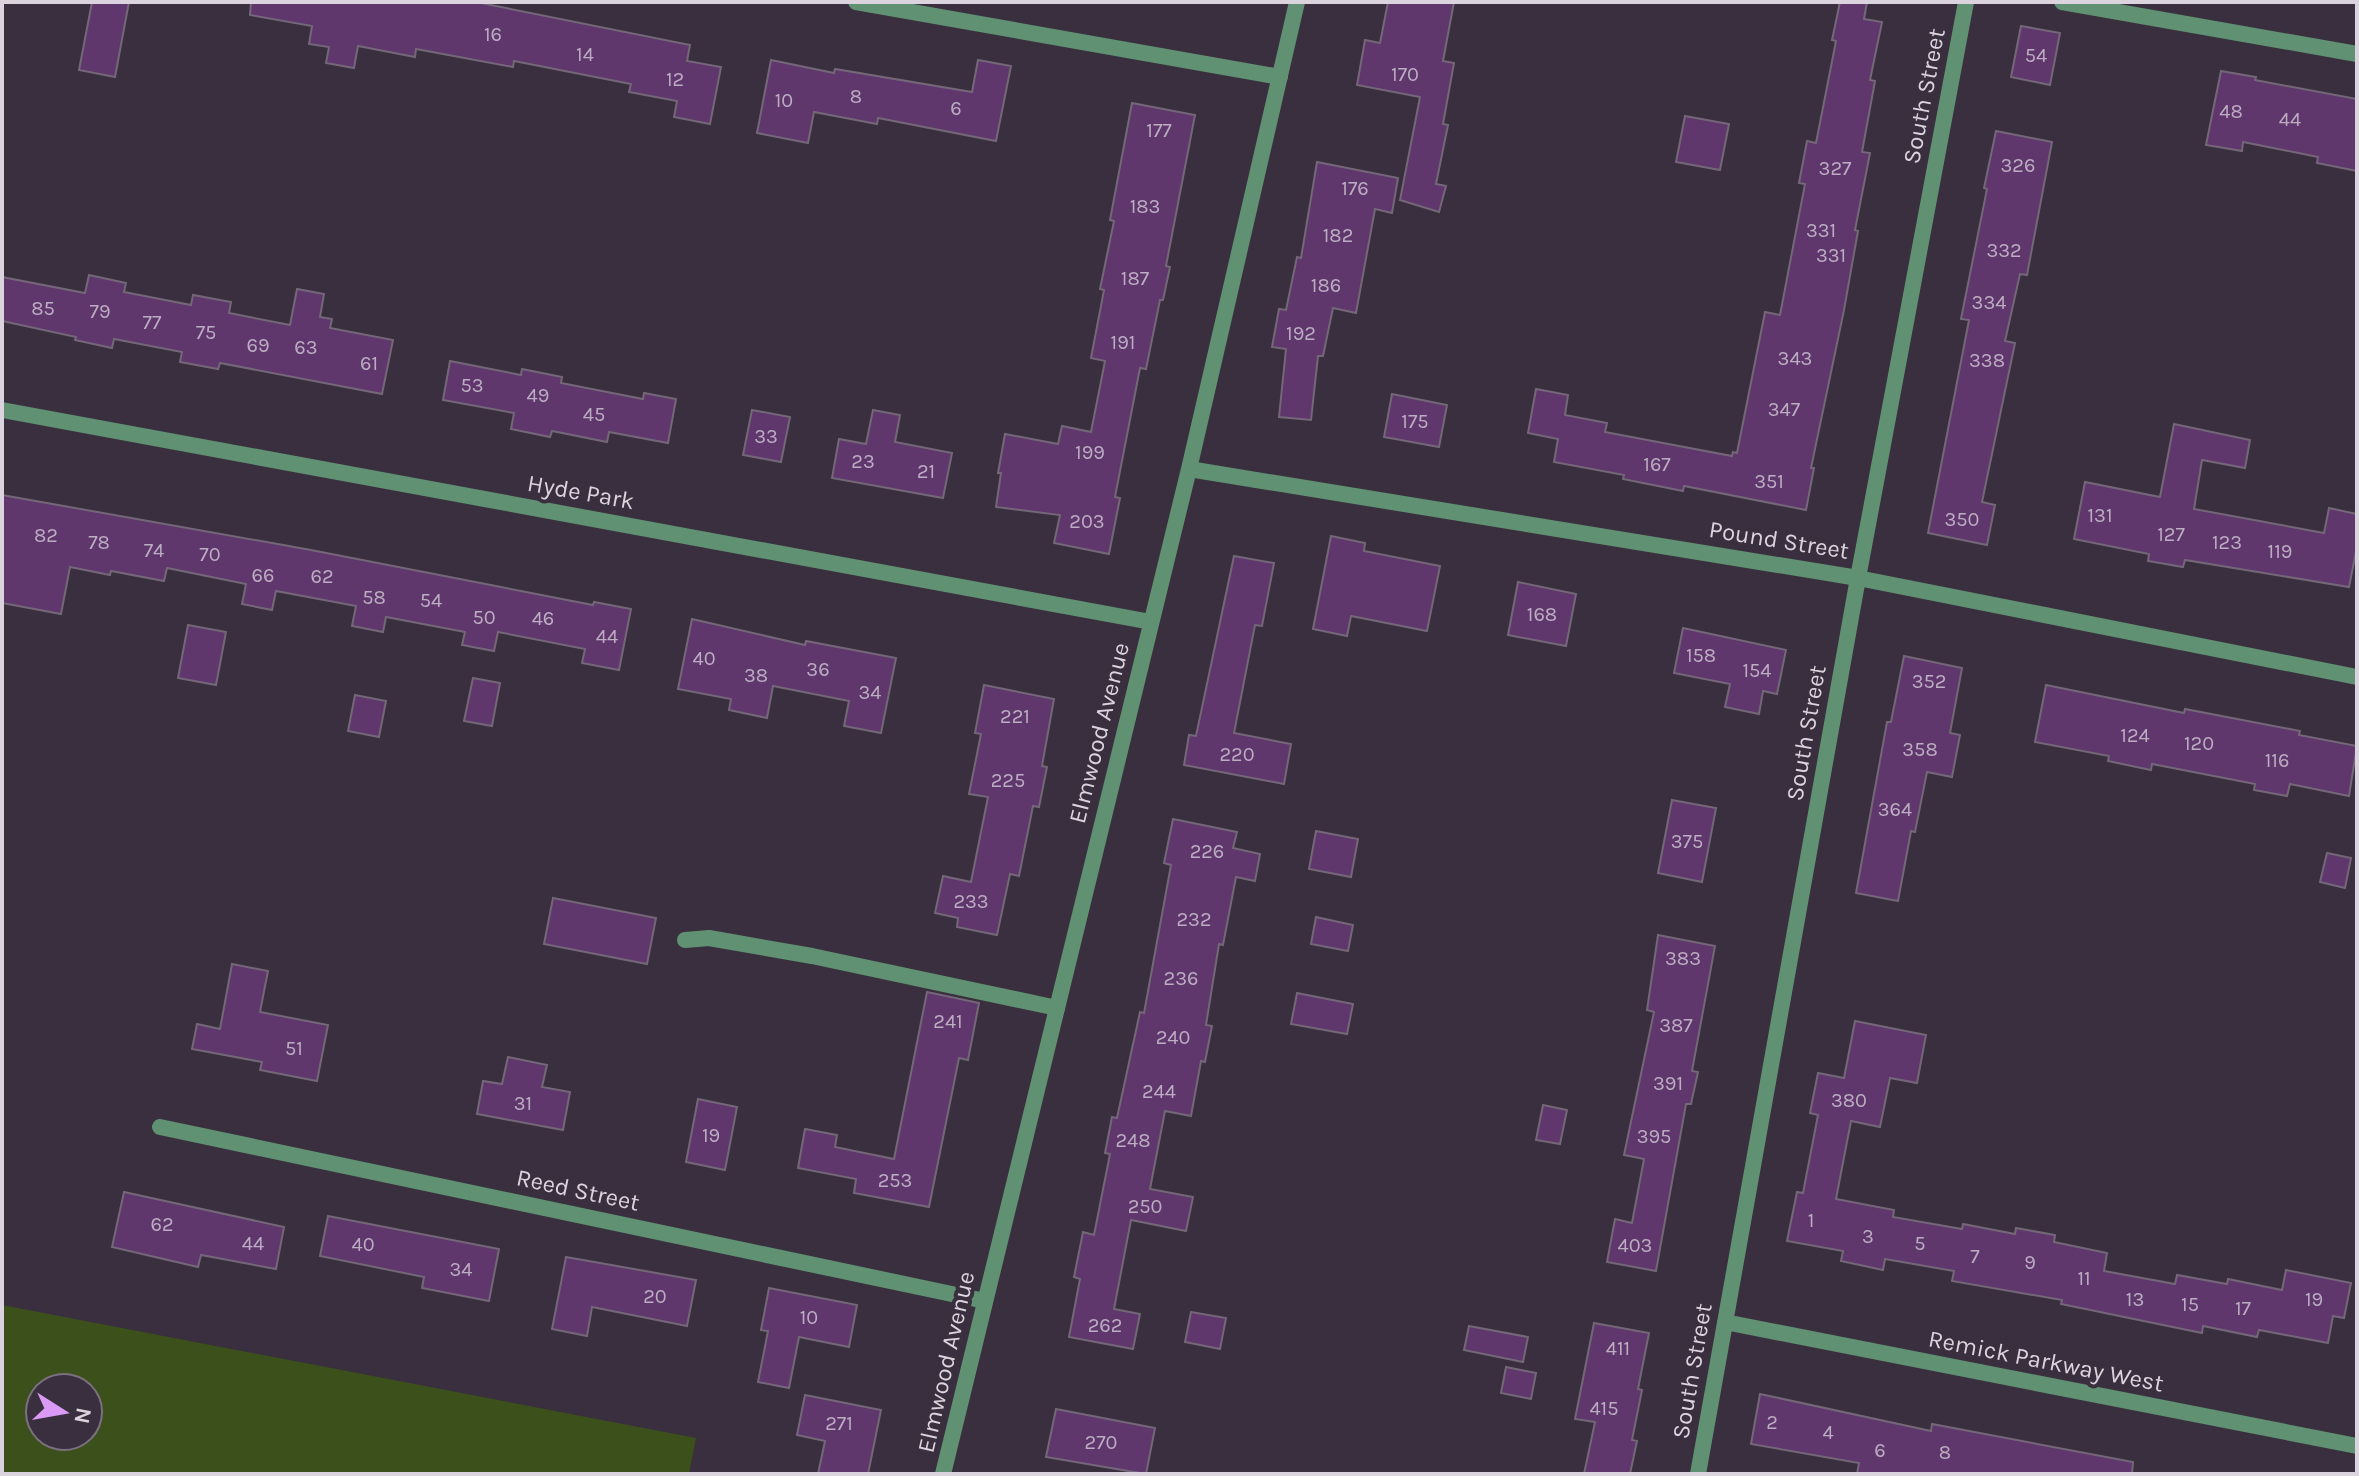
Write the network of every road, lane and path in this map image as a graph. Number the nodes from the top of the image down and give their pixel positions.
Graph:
1 (856, 2) edge
2 (1297, 2) edge
3 (1966, 2) edge
4 (2062, 2) edge
5 (2357, 54) edge
6 (1280, 77) junction
7 (2, 410) edge
8 (1189, 469) junction
9 (1858, 578) junction
10 (1151, 622) junction
11 (2357, 677) edge
12 (685, 940) dead end
13 (1057, 1008) junction
14 (160, 1127) dead end
15 (985, 1301) junction
16 (1725, 1322) junction
17 (2357, 1446) edge
18 (943, 1474) edge
19 (1698, 1474) edge

1 - 6 street
2 - 6 street, Elmwood Avenue
3 - 9 street, South Street
4 - 5 street
6 - 8 street, Elmwood Avenue
7 - 10 street, Hyde Park
8 - 9 street, Pound Street
8 - 10 street, Elmwood Avenue
9 - 11 street, Pound Street
9 - 16 street, South Street
10 - 13 street, Elmwood Avenue
12 - 13 street
13 - 15 street, Elmwood Avenue
14 - 15 street, Reed Street
15 - 18 street, Elmwood Avenue
16 - 17 street, Remick Parkway West
16 - 19 street, South Street

